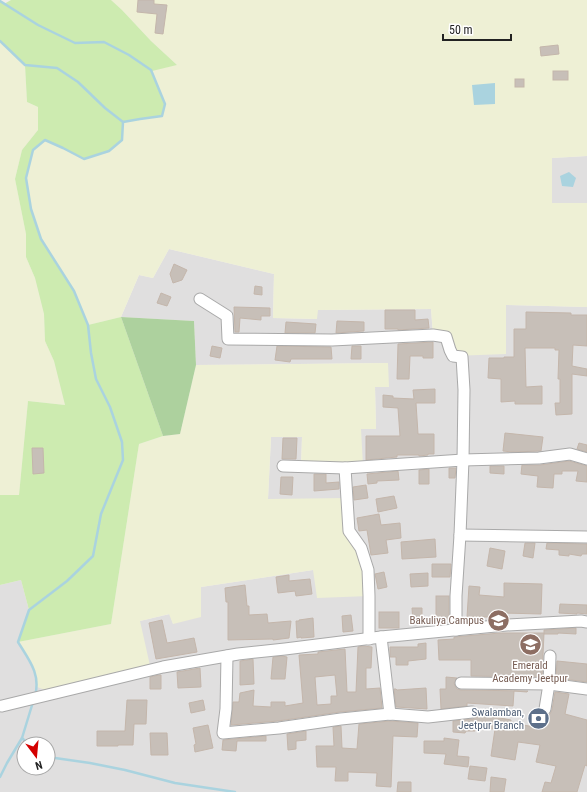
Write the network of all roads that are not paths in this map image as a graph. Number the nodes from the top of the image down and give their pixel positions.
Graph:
1 (200, 299) dead end
2 (587, 459) edge
3 (463, 460) junction
4 (283, 466) dead end
5 (345, 468) junction
6 (460, 535) junction
7 (587, 537) edge
8 (587, 622) edge
9 (456, 630) junction
10 (381, 637) junction
11 (368, 639) junction
12 (227, 656) junction
13 (550, 656) dead end
14 (461, 683) dead end
15 (549, 684) junction
16 (587, 689) edge
17 (2, 706) dead end
18 (545, 709) dead end
19 (472, 712) dead end
20 (390, 714) junction

1 - 3 street
2 - 3 street
3 - 5 street
3 - 6 street
4 - 5 street
5 - 11 street
6 - 7 street
6 - 9 street
8 - 9 street
9 - 10 street
10 - 11 street
10 - 20 street
11 - 12 street
12 - 17 street
12 - 20 street
13 - 15 street
14 - 15 street
15 - 16 street
15 - 18 street
19 - 20 street

